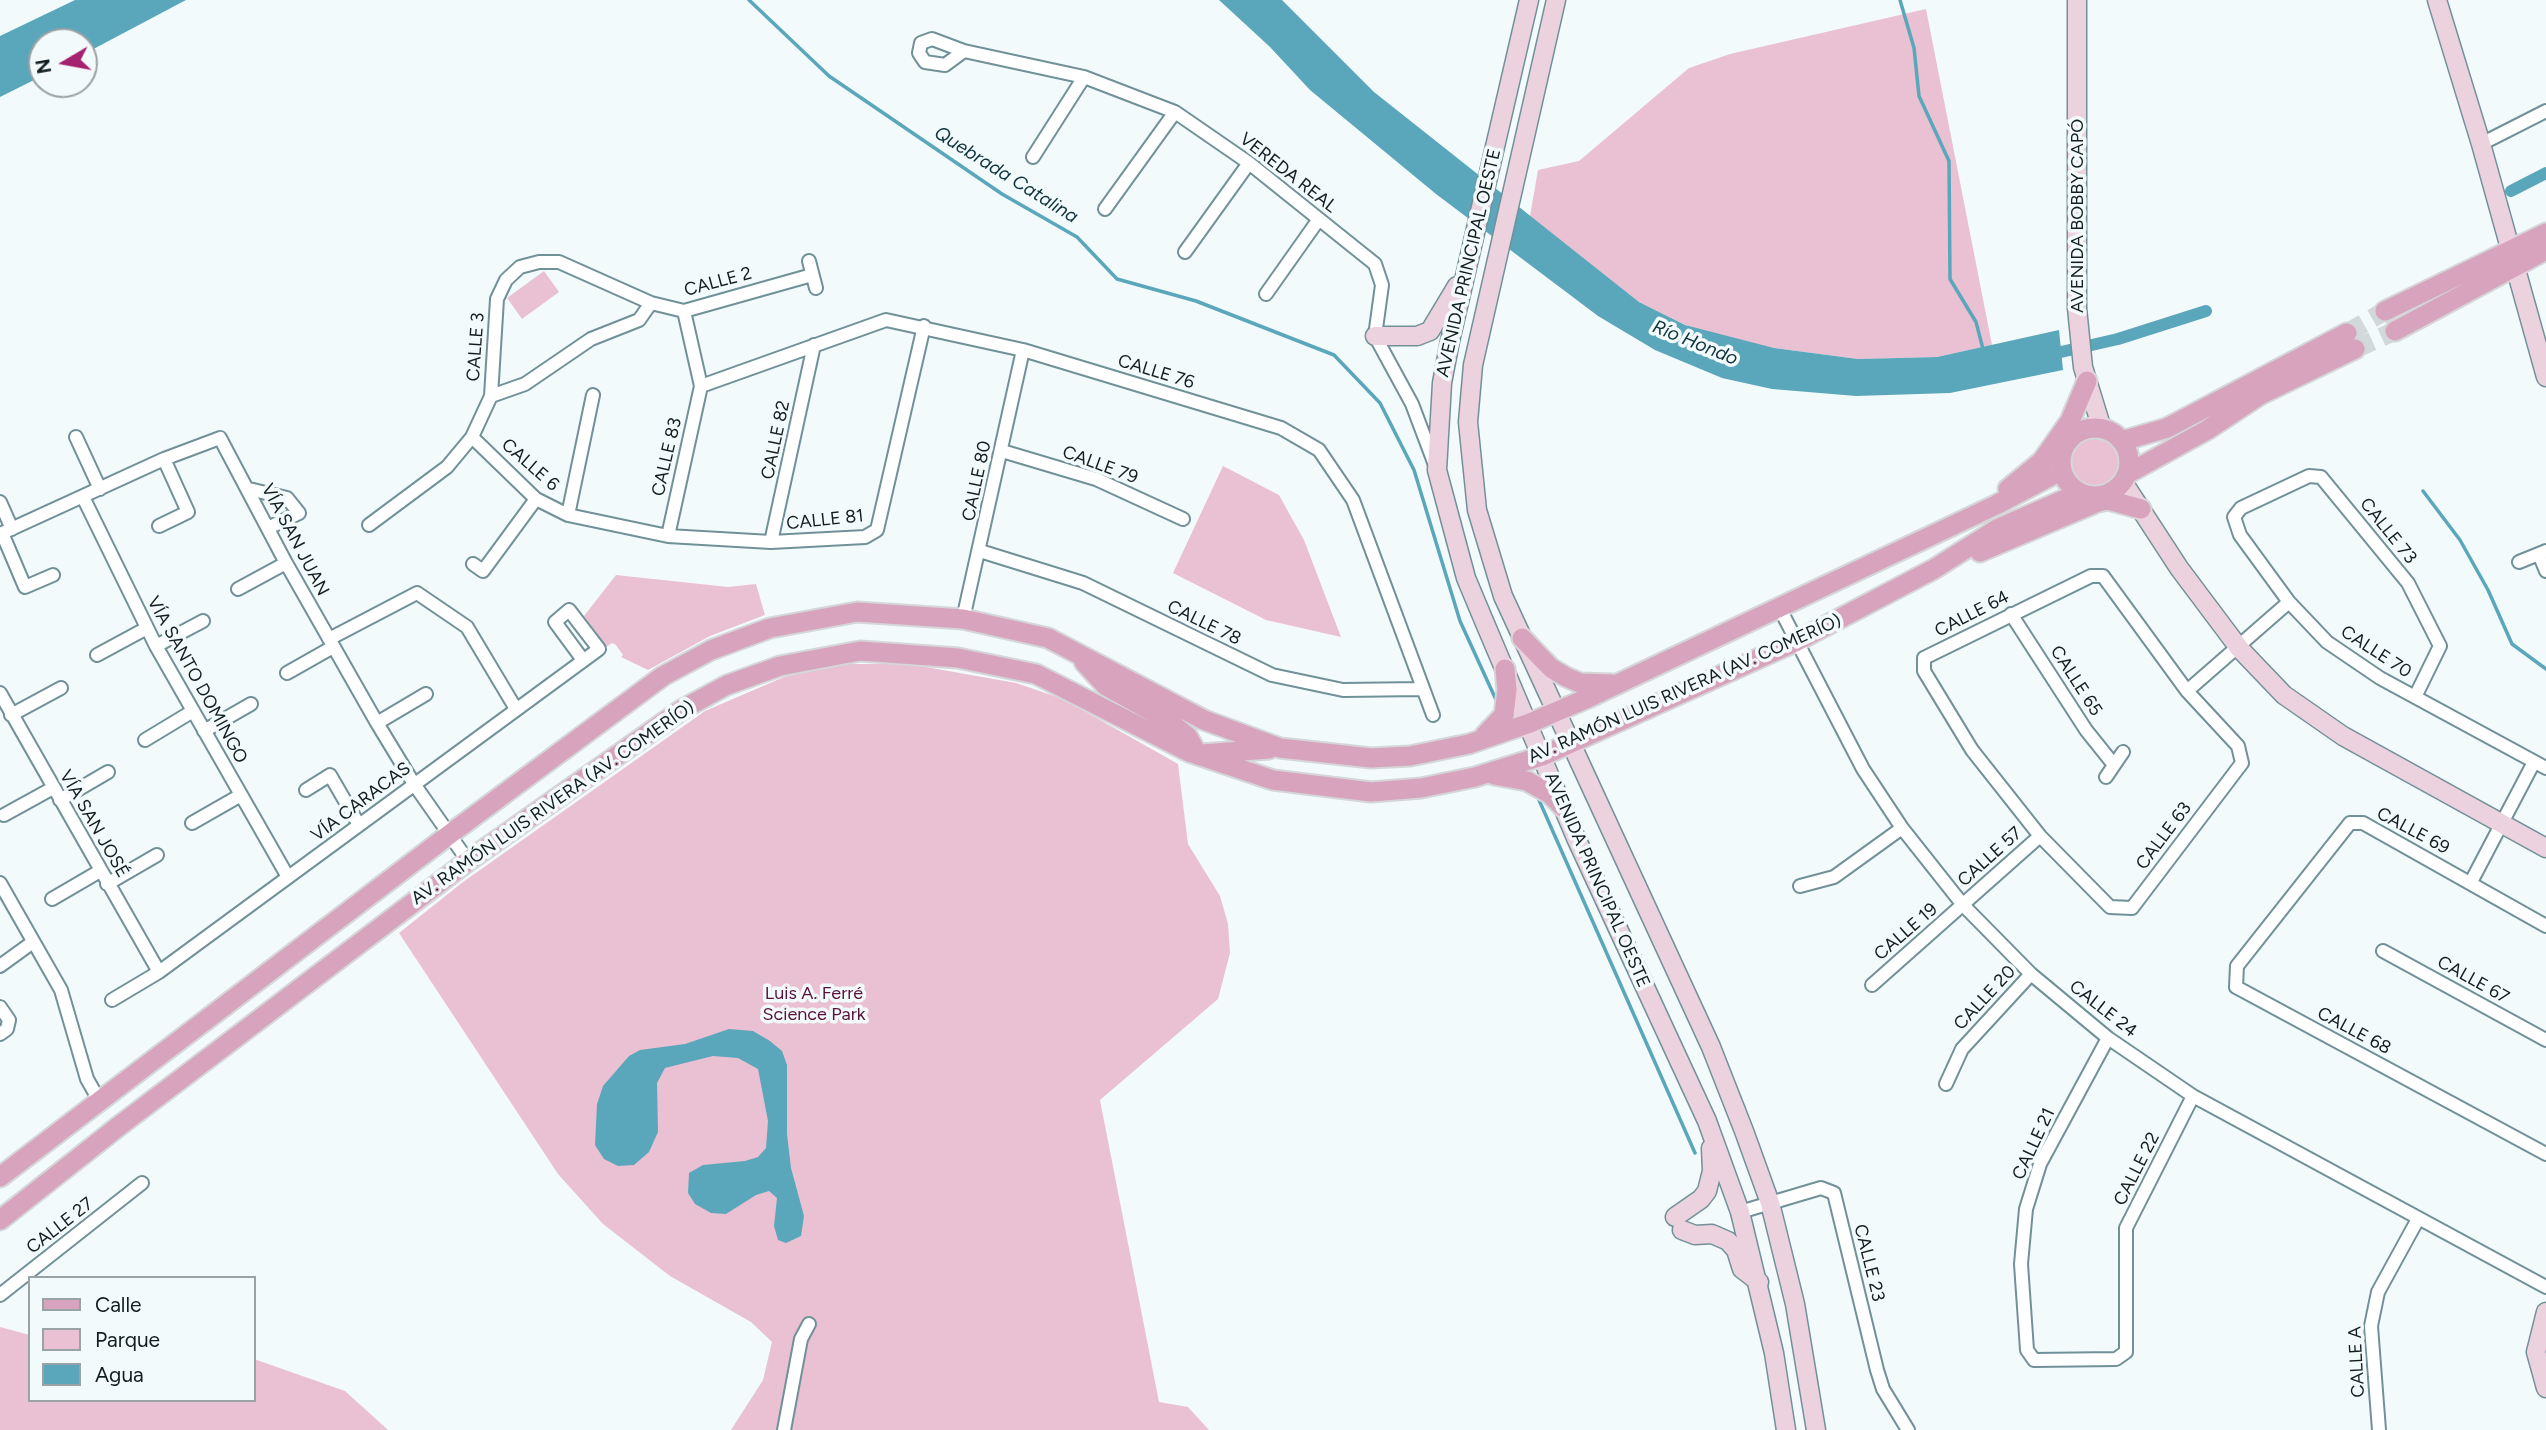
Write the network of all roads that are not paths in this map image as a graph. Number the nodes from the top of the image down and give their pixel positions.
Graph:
1 (1529, 0) edge
2 (1556, 0) edge
3 (2077, 0) edge
4 (2437, 0) edge
5 (964, 51) dead end
6 (1084, 77) junction
7 (2546, 111) edge
8 (1175, 112) junction
9 (2481, 144) junction
10 (1033, 157) dead end
11 (1249, 163) junction
12 (1105, 209) dead end
13 (1319, 219) junction
14 (2546, 233) edge
15 (2546, 250) edge
16 (1185, 252) dead end
17 (2511, 260) junction
18 (808, 261) dead end
19 (1469, 264) junction
20 (812, 275) junction
21 (816, 288) dead end
22 (1266, 294) dead end
23 (651, 303) junction
24 (684, 311) junction
25 (924, 326) junction
26 (1375, 336) junction
27 (814, 345) junction
28 (1023, 350) junction
29 (2546, 377) edge
30 (2087, 381) junction
31 (701, 386) junction
32 (593, 395) dead end
33 (491, 396) junction
34 (2102, 429) junction
35 (76, 437) dead end
36 (472, 437) junction
37 (2122, 441) junction
38 (1002, 451) junction
39 (164, 459) junction
40 (1437, 470) junction
41 (2062, 470) junction
42 (2125, 478) junction
43 (100, 489) junction
44 (249, 489) junction
45 (2079, 492) junction
46 (83, 497) junction
47 (536, 499) junction
48 (0, 502) edge
49 (1996, 505) junction
50 (2141, 509) junction
51 (568, 515) junction
52 (2235, 515) joint
53 (1183, 519) dead end
54 (159, 526) dead end
55 (369, 526) dead end
56 (268, 528) junction
57 (5, 532) edge
58 (668, 536) junction
59 (771, 542) junction
60 (979, 551) junction
61 (2543, 552) edge
62 (2519, 562) dead end
63 (286, 563) junction
64 (473, 564) dead end
65 (1934, 569) junction
66 (2546, 571) edge
67 (53, 575) dead end
68 (239, 589) dead end
69 (2289, 602) junction
70 (1779, 607) junction
71 (2011, 614) junction
72 (963, 619) junction
73 (203, 621) dead end
74 (147, 628) junction
75 (1522, 638) junction
76 (1795, 642) junction
77 (331, 643) junction
78 (156, 646) junction
79 (2239, 648) junction
80 (1071, 650) junction
81 (97, 655) dead end
82 (583, 660) dead end
83 (1505, 669) junction
84 (286, 673) dead end
85 (1620, 683) junction
86 (61, 688) dead end
87 (1421, 689) junction
88 (2187, 691) junction
89 (426, 694) dead end
90 (2415, 697) junction
91 (251, 704) dead end
92 (4, 705) edge
93 (516, 709) junction
94 (193, 711) junction
95 (1555, 712) junction
96 (1433, 715) dead end
97 (377, 723) junction
98 (1530, 723) junction
99 (204, 731) junction
100 (145, 740) dead end
101 (1569, 743) junction
102 (1469, 744) junction
103 (1288, 749) junction
104 (2123, 752) dead end
105 (1198, 755) junction
106 (1542, 756) junction
107 (2114, 765) junction
108 (2540, 765) edge
109 (108, 772) dead end
110 (1482, 775) junction
111 (2106, 777) dead end
112 (414, 784) junction
113 (52, 788) junction
114 (306, 790) dead end
115 (241, 795) junction
116 (60, 800) junction
117 (1563, 807) junction
118 (4, 815) dead end
119 (192, 822) dead end
120 (2503, 822) junction
121 (359, 825) junction
122 (1902, 828) junction
123 (450, 834) junction
124 (2040, 836) junction
125 (2546, 848) edge
126 (157, 855) dead end
127 (468, 861) junction
128 (100, 871) junction
129 (288, 877) junction
130 (2471, 882) junction
131 (0, 883) edge
132 (107, 884) junction
133 (1800, 886) dead end
134 (52, 899) dead end
135 (2287, 902) joint
136 (1964, 905) junction
137 (2546, 926) edge
138 (33, 942) junction
139 (2383, 951) dead end
140 (0, 966) edge
141 (159, 972) junction
142 (2031, 974) junction
143 (1872, 985) dead end
144 (112, 1000) dead end
145 (0, 1007) edge
146 (0, 1034) edge
147 (2108, 1038) junction
148 (2546, 1040) edge
149 (1946, 1084) dead end
150 (2193, 1096) junction
151 (99, 1100) junction
152 (1713, 1138) junction
153 (2546, 1154) edge
154 (0, 1177) edge
155 (142, 1183) dead end
156 (1770, 1203) junction
157 (1740, 1212) junction
158 (2418, 1219) junction
159 (0, 1220) edge
160 (1759, 1282) junction
161 (2546, 1287) edge
162 (0, 1295) edge
163 (2126, 1303) joint
164 (2546, 1312) edge
165 (809, 1324) dead end
166 (2546, 1388) edge
167 (784, 1430) edge
168 (1786, 1430) edge
169 (1816, 1430) edge
170 (1908, 1430) edge
171 (2379, 1430) edge

1 - 19 main road, AVENIDA PRINCIPAL OESTE
2 - 75 main road, AVENIDA PRINCIPAL OESTE
3 - 30 main road, AVENIDA BOBBY CAPÓ
4 - 9 main road
5 - 6 street, VEREDA REAL
6 - 8 street, VEREDA REAL
6 - 10 street
7 - 9 street
8 - 11 street, VEREDA REAL
8 - 12 street
9 - 17 main road
11 - 13 street, VEREDA REAL
11 - 16 street
13 - 22 street
13 - 26 street, VEREDA REAL
14 - 17 main road
15 - 17 main road
17 - 17 main road
17 - 29 main road
18 - 20 street
19 - 26 main road
19 - 40 main road, AVENIDA PRINCIPAL OESTE
20 - 21 street
20 - 24 street, CALLE 2
23 - 24 street, CALLE 2
23 - 33 street
23 - 33 street, CALLE 3
24 - 31 street
25 - 27 street, CALLE 76
25 - 28 street, CALLE 76
25 - 59 street, CALLE 81
26 - 40 street
27 - 31 street, CALLE 76
27 - 59 street, CALLE 82
28 - 38 street, CALLE 80
28 - 87 street, CALLE 76
30 - 34 main road, AVENIDA BOBBY CAPÓ
30 - 49 main road
31 - 58 street, CALLE 83
32 - 51 street
33 - 36 street, CALLE 3
34 - 37 main road
34 - 41 main road
35 - 43 street
36 - 47 street, CALLE 6
36 - 55 street, CALLE 3
37 - 42 main road
37 - 42 main road
38 - 53 street, CALLE 79
38 - 60 street, CALLE 80
39 - 43 street, VÍA SAN JUAN
39 - 44 street, VÍA SAN JUAN
39 - 54 street
40 - 83 main road, AVENIDA PRINCIPAL OESTE
41 - 45 main road
41 - 49 main road, AV. RAMÓN LUIS RIVERA (AV. COMERÍO)
42 - 45 main road
42 - 50 main road
43 - 46 street, VÍA SAN JUAN
44 - 56 street, VÍA SAN JUAN
44 - 56 street
45 - 65 main road, AV. RAMÓN LUIS RIVERA (AV. COMERÍO)
46 - 57 street, VÍA SAN JUAN
46 - 74 street, VÍA SANTO DOMINGO
47 - 51 street, CALLE 6
47 - 64 street
48 - 57 street
49 - 70 main road, AV. RAMÓN LUIS RIVERA (AV. COMERÍO)
50 - 65 main road
50 - 79 main road
51 - 58 street, CALLE 81
52 - 69 street, CALLE 70
52 - 90 street, CALLE 73
56 - 63 street, VÍA SAN JUAN
57 - 67 street
58 - 59 street, CALLE 81
60 - 72 street, CALLE 80
60 - 87 street, CALLE 78
61 - 62 street
61 - 66 street
63 - 68 street
63 - 77 street, VÍA SAN JUAN
65 - 76 main road, AV. RAMÓN LUIS RIVERA (AV. COMERÍO)
69 - 79 street
69 - 90 street, CALLE 70
70 - 76 street, CALLE 24
70 - 85 main road, AV. RAMÓN LUIS RIVERA (AV. COMERÍO)
71 - 88 street, CALLE 64
71 - 107 street, CALLE 65
71 - 124 street, CALLE 64
72 - 80 main road, AV. RAMÓN LUIS RIVERA (AV. COMERÍO)
72 - 123 main road, AV. RAMÓN LUIS RIVERA (AV. COMERÍO)
73 - 78 street
74 - 78 street, VÍA SANTO DOMINGO
74 - 81 street
75 - 85 main road
75 - 95 main road, AVENIDA PRINCIPAL OESTE
76 - 101 main road, AV. RAMÓN LUIS RIVERA (AV. COMERÍO)
76 - 122 street, CALLE 24
77 - 84 street
77 - 93 street
77 - 97 street, VÍA SAN JUAN
78 - 94 street, VÍA SANTO DOMINGO
79 - 88 street
79 - 120 main road
80 - 103 main road, AV. RAMÓN LUIS RIVERA (AV. COMERÍO)
80 - 105 main road
82 - 93 street, VÍA CARACAS
83 - 98 main road, AVENIDA PRINCIPAL OESTE
83 - 102 main road
85 - 95 main road, AV. RAMÓN LUIS RIVERA (AV. COMERÍO)
86 - 92 street
87 - 96 street, CALLE 76
88 - 124 street, CALLE 63
89 - 97 street
90 - 108 street, CALLE 70
91 - 99 street
92 - 113 street, VÍA SAN JOSÉ
93 - 112 street, VÍA CARACAS
94 - 99 street, VÍA SANTO DOMINGO
94 - 100 street
95 - 98 main road, AV. RAMÓN LUIS RIVERA (AV. COMERÍO)
95 - 101 main road, AVENIDA PRINCIPAL OESTE
97 - 112 street, VÍA SAN JUAN
98 - 102 main road, AV. RAMÓN LUIS RIVERA (AV. COMERÍO)
98 - 106 main road, AVENIDA PRINCIPAL OESTE
99 - 115 street, VÍA SANTO DOMINGO
101 - 106 main road, AV. RAMÓN LUIS RIVERA (AV. COMERÍO)
101 - 156 main road, AVENIDA PRINCIPAL OESTE
102 - 103 main road, AV. RAMÓN LUIS RIVERA (AV. COMERÍO)
103 - 105 main road
104 - 107 street
105 - 110 main road, AV. RAMÓN LUIS RIVERA (AV. COMERÍO)
105 - 127 main road, AV. RAMÓN LUIS RIVERA (AV. COMERÍO)
106 - 110 main road, AV. RAMÓN LUIS RIVERA (AV. COMERÍO)
106 - 117 main road, AVENIDA PRINCIPAL OESTE
107 - 111 street
108 - 120 street
109 - 116 street
110 - 117 main road
112 - 121 street, VÍA CARACAS
112 - 123 street, VÍA SAN JUAN
113 - 116 street, VÍA SAN JOSÉ
113 - 118 street
114 - 121 street
115 - 119 street
115 - 129 street, VÍA SANTO DOMINGO
116 - 128 street, VÍA SAN JOSÉ
117 - 152 main road, AVENIDA PRINCIPAL OESTE
120 - 125 main road
120 - 130 street
121 - 129 street, VÍA CARACAS
122 - 133 street
122 - 136 street, CALLE 24
123 - 127 street, VÍA SAN JUAN
123 - 151 main road, AV. RAMÓN LUIS RIVERA (AV. COMERÍO)
124 - 136 street, CALLE 57
126 - 132 street
127 - 159 main road, AV. RAMÓN LUIS RIVERA (AV. COMERÍO)
128 - 132 street, VÍA SAN JOSÉ
128 - 134 street
129 - 141 street, VÍA CARACAS
130 - 135 street, CALLE 69
130 - 137 street, CALLE 69
131 - 138 street
132 - 141 street, VÍA SAN JOSÉ
135 - 153 street, CALLE 68
136 - 142 street, CALLE 24
136 - 143 street, CALLE 19
138 - 140 street
138 - 151 street
139 - 148 street, CALLE 67
141 - 144 street
142 - 147 street, CALLE 24
142 - 149 street, CALLE 20
145 - 146 street
147 - 150 street, CALLE 24
147 - 163 street, CALLE 21
150 - 158 street, CALLE 24
150 - 163 street, CALLE 22
151 - 154 main road, AV. RAMÓN LUIS RIVERA (AV. COMERÍO)
152 - 157 main road, AVENIDA PRINCIPAL OESTE
152 - 160 main road
155 - 162 street, CALLE 27
156 - 157 street, CALLE 23
156 - 169 main road, AVENIDA PRINCIPAL OESTE
156 - 170 street, CALLE 23
157 - 160 main road, AVENIDA PRINCIPAL OESTE
158 - 161 street, CALLE 24
158 - 171 street, CALLE A
160 - 168 main road, AVENIDA PRINCIPAL OESTE
164 - 166 main road
165 - 167 street

